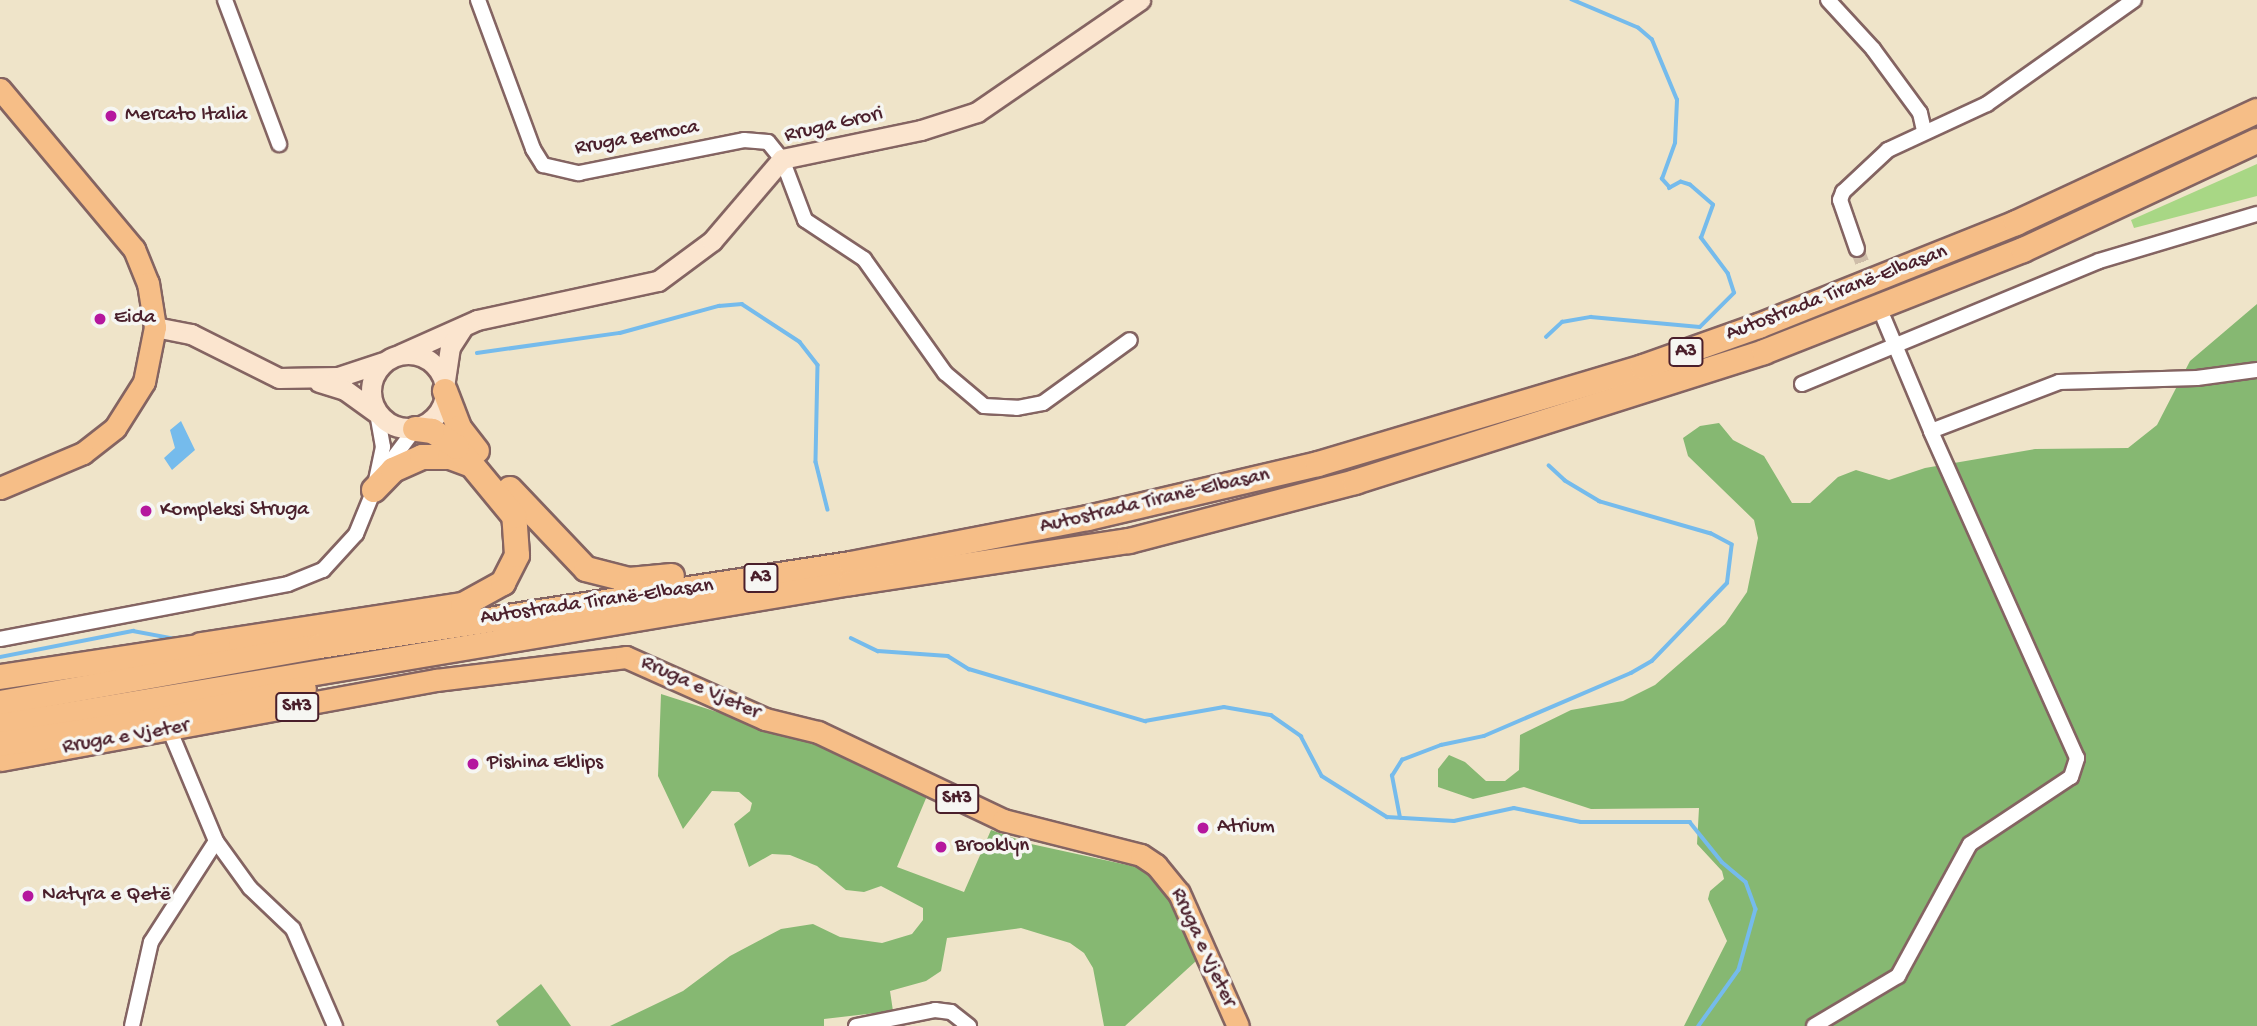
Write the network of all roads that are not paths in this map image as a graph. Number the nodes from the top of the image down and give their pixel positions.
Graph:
1 (225, 0) edge
2 (478, 0) edge
3 (1140, 0) edge
4 (1828, 0) edge
5 (2134, 0) edge
6 (0, 89) edge
7 (2257, 111) edge
8 (1924, 130) junction
9 (2257, 141) edge
10 (279, 144) dead end
11 (782, 159) junction
12 (2257, 214) edge
13 (1857, 249) tunnel mouth
14 (1884, 319) dead end
15 (470, 323) junction
16 (155, 327) junction
17 (1130, 340) dead end
18 (1892, 347) junction
19 (392, 358) junction
20 (2257, 370) edge
21 (308, 379) junction
22 (1802, 384) dead end
23 (445, 389) junction
24 (377, 412) junction
25 (415, 429) junction
26 (1931, 431) junction
27 (476, 468) junction
28 (0, 488) edge
29 (374, 490) junction
30 (814, 570) junction
31 (432, 628) junction
32 (0, 639) edge
33 (201, 645) junction
34 (459, 647) junction
35 (0, 677) edge
36 (0, 704) edge
37 (0, 726) edge
38 (170, 731) junction
39 (0, 744) edge
40 (0, 760) edge
41 (216, 841) junction
42 (132, 1026) edge
43 (335, 1026) edge
44 (856, 1026) edge
45 (969, 1026) edge
46 (1238, 1026) edge
47 (1814, 1026) edge

1 - 10 street
2 - 11 street, Rruga Bernoca
3 - 11 main road, Rruga Grori
4 - 8 street
5 - 8 street
6 - 16 main road
7 - 30 highway, Autostrada Tiranë-Elbasan / A3
8 - 13 street
9 - 34 highway, Autostrada Tiranë-Elbasan / A3
11 - 15 main road, Rruga Grori
11 - 17 street
12 - 18 street
14 - 18 street
15 - 19 main road, Rruga Grori
15 - 23 main road
16 - 21 main road
16 - 28 main road
18 - 22 street
18 - 26 street
19 - 21 main road, Rruga Grori
19 - 23 main road
19 - 24 main road
20 - 26 street
21 - 24 main road
23 - 25 main road
23 - 30 highway
24 - 25 main road
24 - 29 street
25 - 27 highway
25 - 29 street
26 - 47 street
27 - 29 highway
27 - 33 highway
29 - 32 street
30 - 31 highway, Autostrada Tiranë-Elbasan / A3
31 - 33 highway
31 - 36 highway, Autostrada Tiranë-Elbasan / A3
33 - 35 highway
34 - 37 highway, Autostrada Tiranë-Elbasan / A3
34 - 39 highway
38 - 40 main road, Rruga e Vjeter / SH3
38 - 41 street
38 - 46 main road, Rruga e Vjeter / SH3
41 - 42 street
41 - 43 street
44 - 45 street

